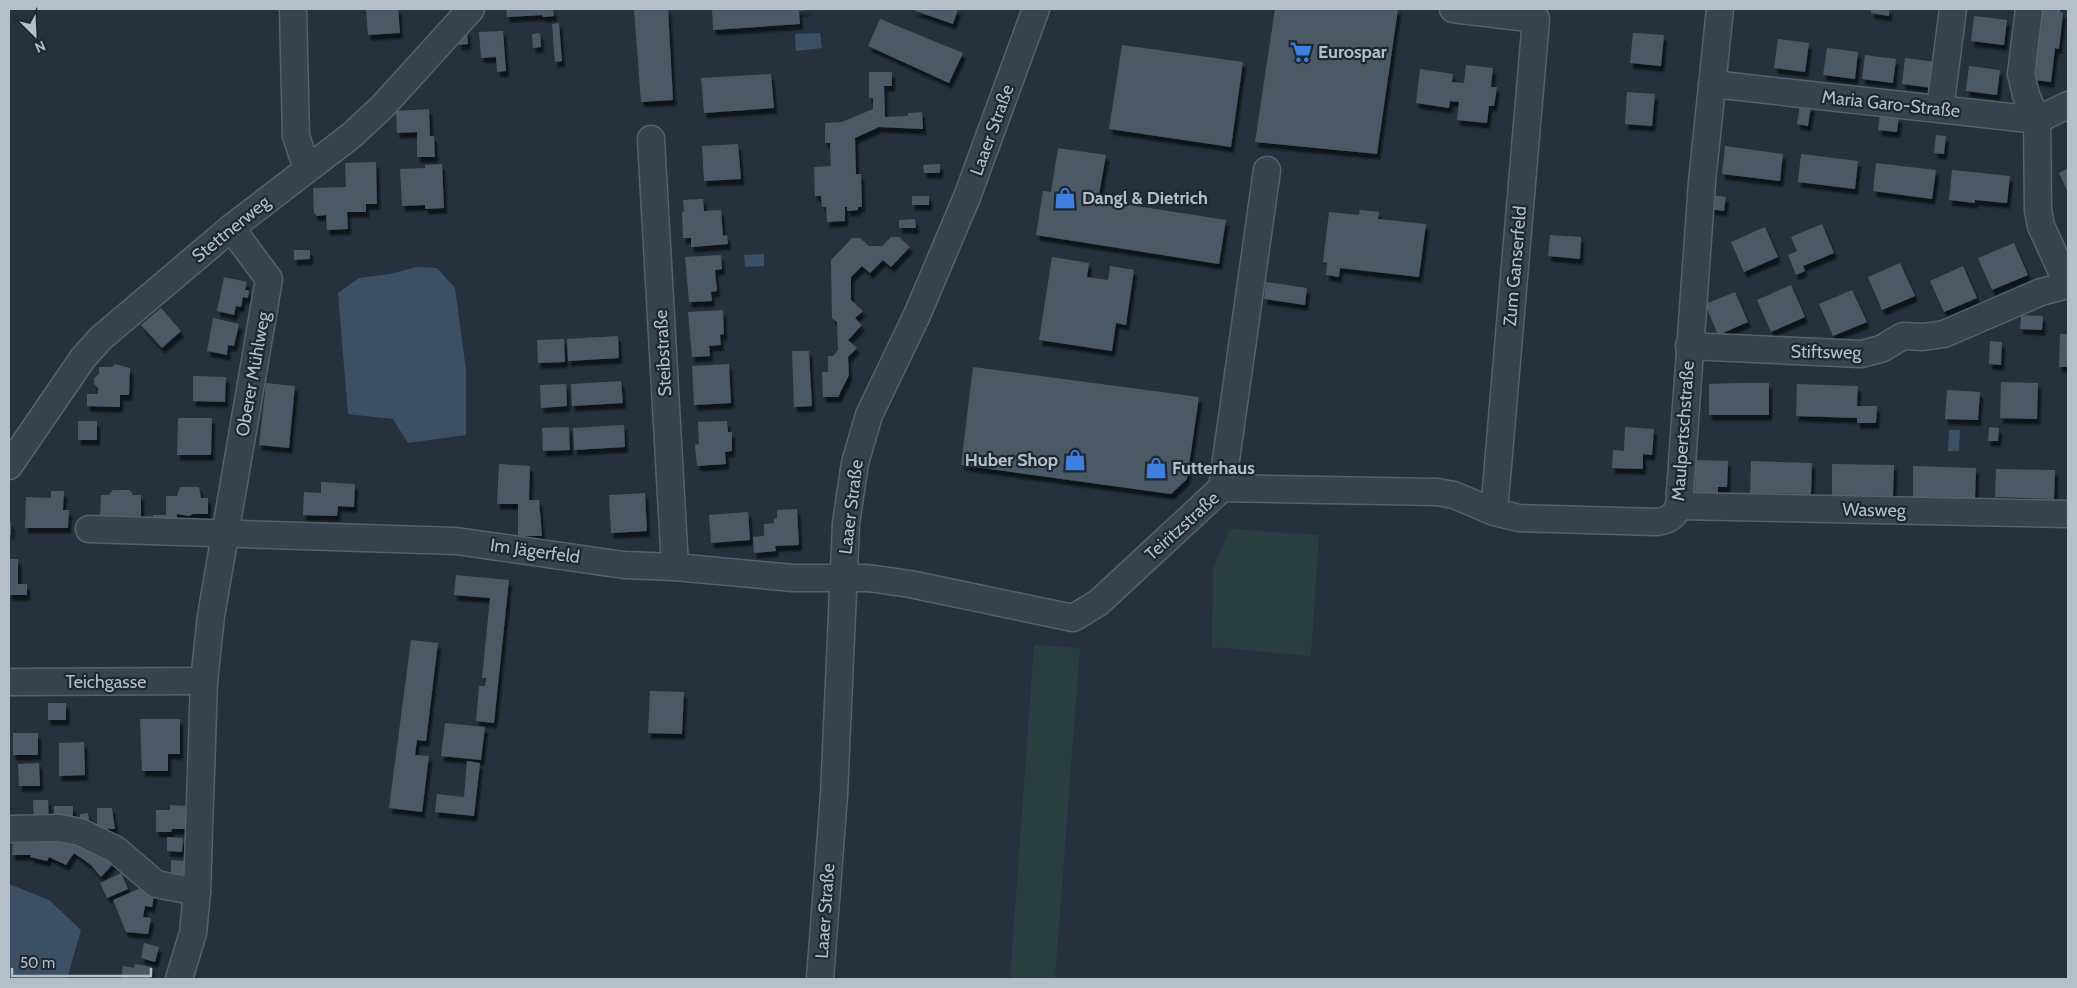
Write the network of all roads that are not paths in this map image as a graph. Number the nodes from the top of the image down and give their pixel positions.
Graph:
1 (293, 9) edge
2 (471, 9) edge
3 (1036, 9) edge
4 (1453, 9) edge
5 (1720, 9) edge
6 (1953, 9) edge
7 (2029, 9) edge
8 (1712, 84) junction
9 (2068, 105) edge
10 (1940, 109) junction
11 (2037, 120) junction
12 (650, 139) dead end
13 (307, 168) junction
14 (1267, 170) dead end
15 (230, 228) junction
16 (2068, 285) edge
17 (1689, 346) junction
18 (9, 466) edge
19 (1222, 488) junction
20 (1679, 506) junction
21 (1494, 512) junction
22 (2068, 514) edge
23 (89, 530) dead end
24 (225, 533) junction
25 (675, 567) junction
26 (843, 579) junction
27 (204, 681) junction
28 (9, 682) edge
29 (9, 829) edge
30 (197, 892) junction
31 (179, 979) edge
32 (820, 979) edge

1 - 13 street
2 - 13 street, Stettnerweg
3 - 26 street, Laaer Straße
4 - 21 street, Zum Ganserfeld
5 - 8 street, Maulpertschstraße
6 - 10 street
7 - 11 street
8 - 10 street, Maria Garo-Straße
8 - 17 street, Maulpertschstraße
9 - 11 street
10 - 11 street, Maria Garo-Straße
11 - 16 street
12 - 25 street, Steibstraße
13 - 15 street, Stettnerweg
14 - 19 street, Teiritzstraße
15 - 18 street, Stettnerweg
15 - 24 street, Oberer Mühlweg
16 - 17 street, Stiftsweg
17 - 20 street, Maulpertschstraße
19 - 21 street, Maulpertschstraße
19 - 26 street, Teiritzstraße
20 - 21 street, Maulpertschstraße
20 - 22 street, Wasweg
23 - 24 street
24 - 25 street, Im Jägerfeld
24 - 27 street, Oberer Mühlweg
25 - 26 street, Im Jägerfeld
26 - 32 street, Laaer Straße
27 - 28 street, Teichgasse
27 - 30 street, Oberer Mühlweg
29 - 30 street
30 - 31 street, Oberer Mühlweg

